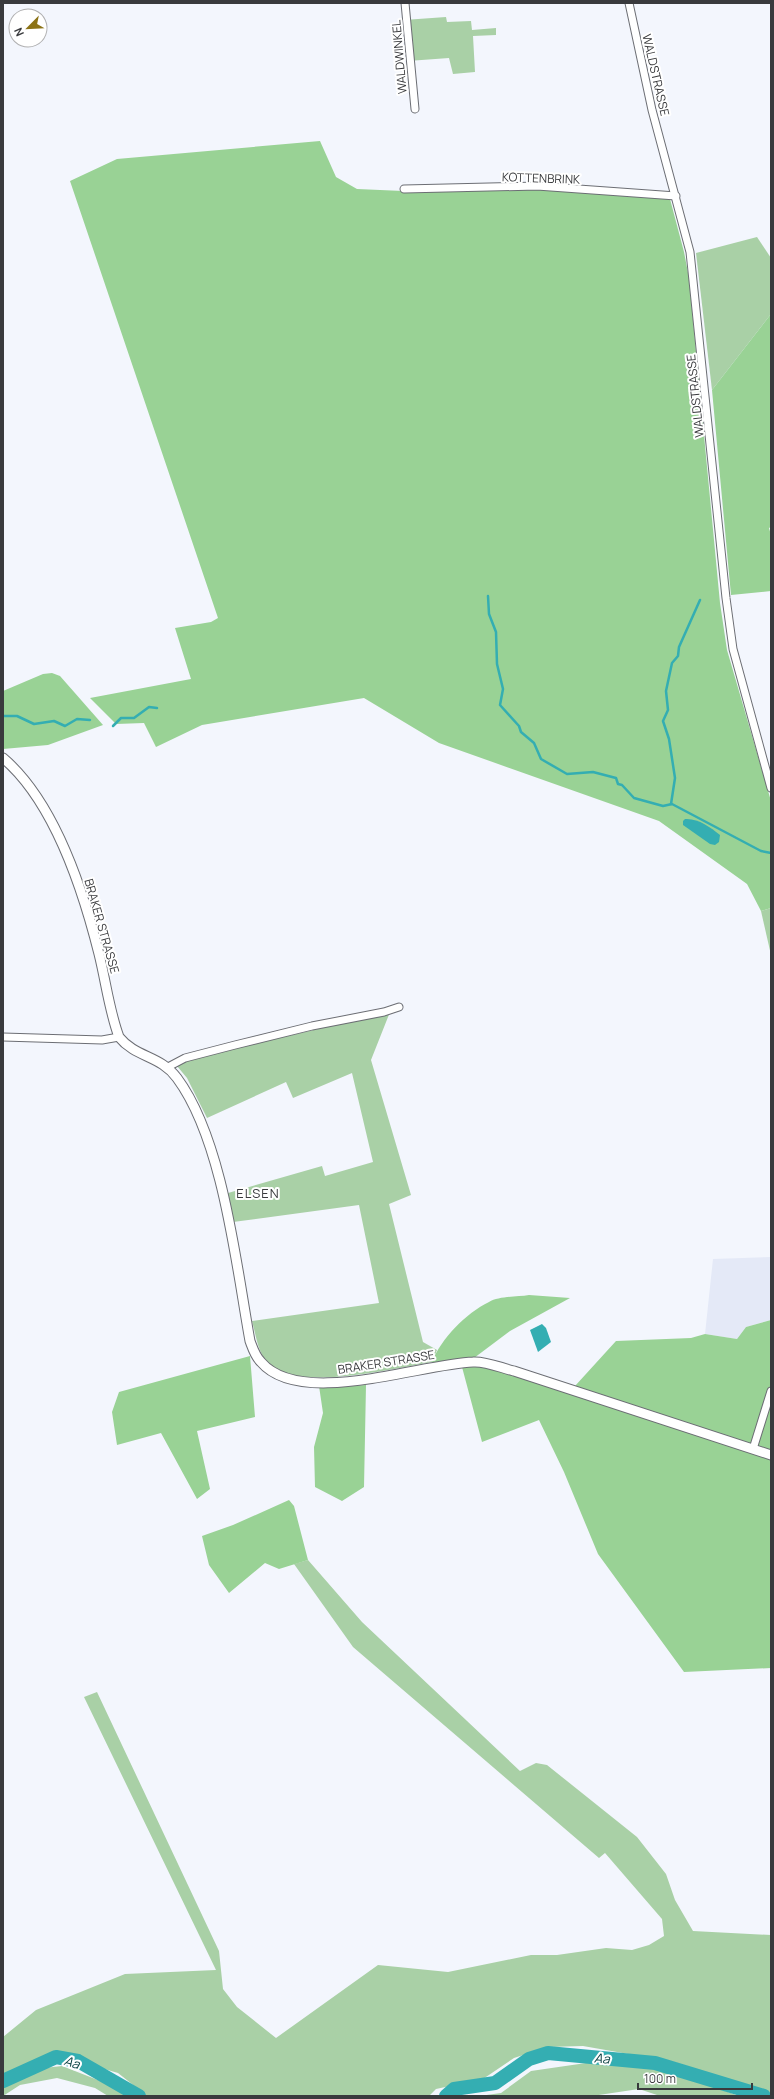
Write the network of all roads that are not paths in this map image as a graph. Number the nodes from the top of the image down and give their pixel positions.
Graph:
1 (405, 3) edge
2 (629, 3) edge
3 (415, 109) dead end
4 (404, 189) dead end
5 (676, 196) junction
6 (3, 758) edge
7 (771, 788) edge
8 (399, 1007) dead end
9 (3, 1037) edge
10 (119, 1037) junction
11 (168, 1067) junction
12 (771, 1391) edge
13 (753, 1449) junction
14 (771, 1455) edge

1 - 3 street, WALDWINKEL
2 - 5 street, WALDSTRASSE
4 - 5 street, KOTTENBRINK
5 - 7 street, WALDSTRASSE
6 - 10 main road, BRAKER STRASSE
8 - 11 street
9 - 10 street
10 - 11 main road, BRAKER STRASSE
11 - 13 main road, BRAKER STRASSE
12 - 13 street
13 - 14 main road, BRAKER STRASSE

